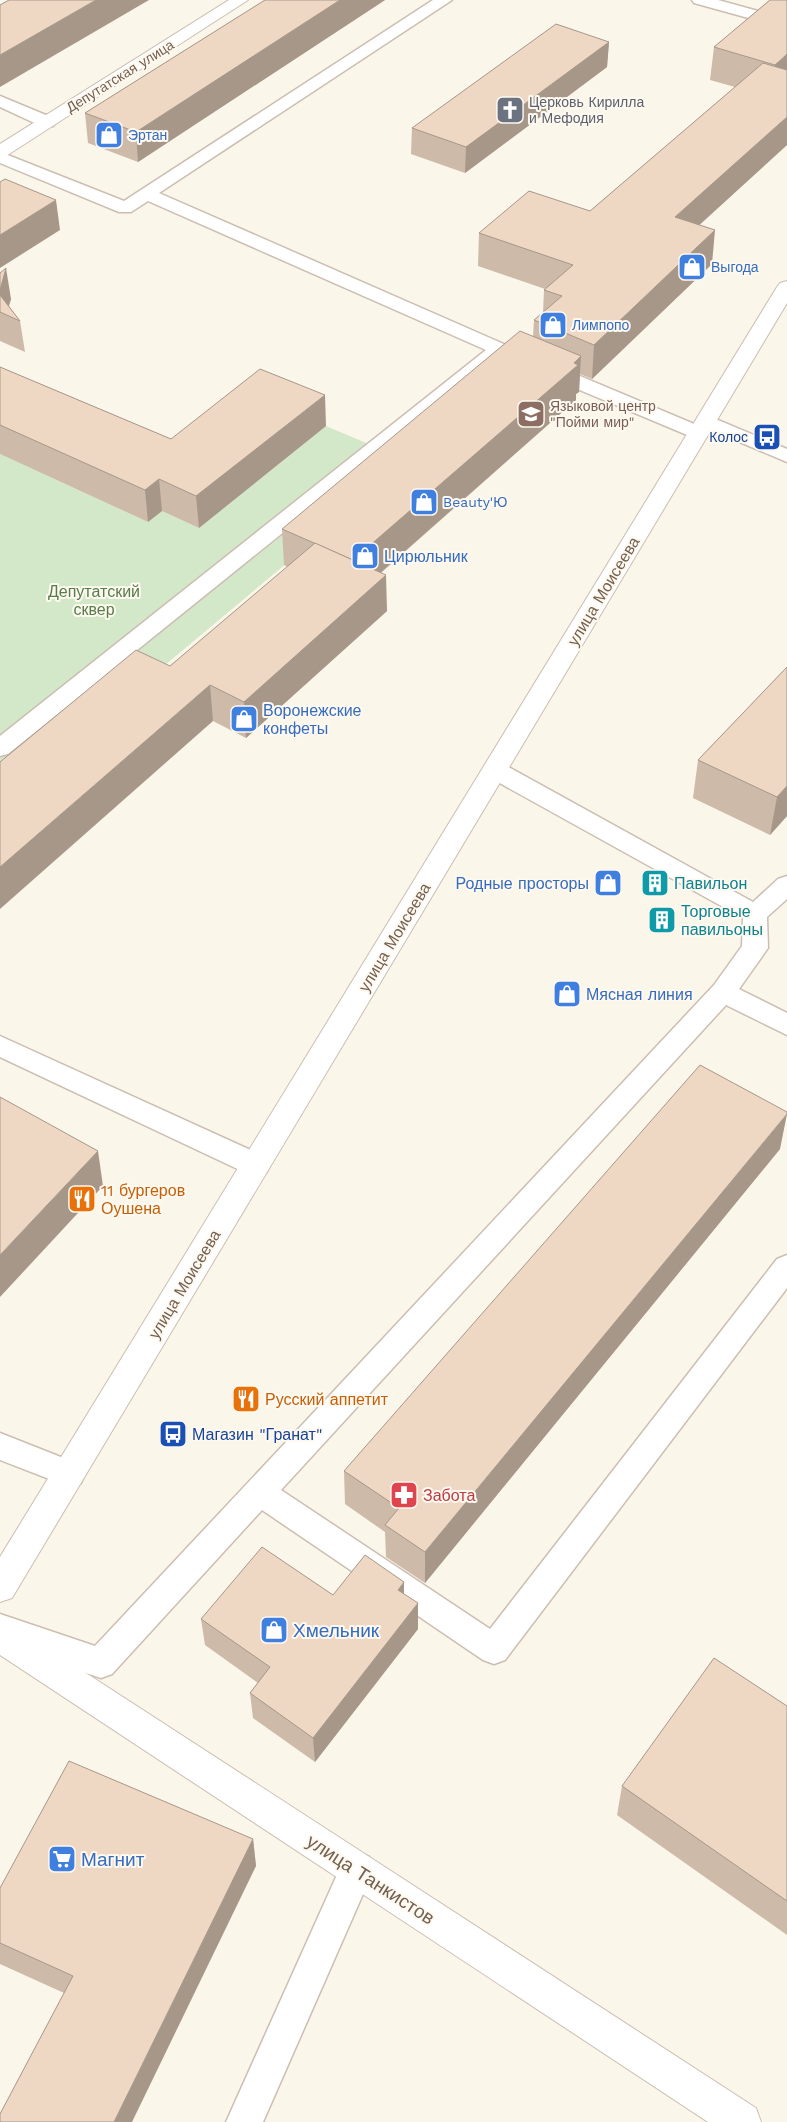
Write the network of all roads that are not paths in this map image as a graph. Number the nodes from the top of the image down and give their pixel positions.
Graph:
1 (240, 0) edge
2 (444, 0) edge
3 (700, 0) edge
4 (752, 14) edge
5 (0, 101) edge
6 (47, 122) junction
7 (0, 152) edge
8 (0, 157) edge
9 (146, 194) junction
10 (787, 288) edge
11 (498, 349) junction
12 (702, 427) junction
13 (787, 456) edge
14 (0, 748) edge
15 (495, 770) junction
16 (787, 885) edge
17 (754, 914) junction
18 (723, 992) junction
19 (787, 1025) edge
20 (0, 1046) edge
21 (256, 1165) junction
22 (787, 1267) edge
23 (0, 1446) edge
24 (70, 1474) junction
25 (260, 1492) junction
26 (0, 1587) edge
27 (0, 1629) edge
28 (0, 1636) edge
29 (357, 1869) junction
30 (244, 2122) edge
31 (742, 2122) edge

1 - 6 street, Депутатская улица
2 - 9 lane
3 - 4 lane
5 - 6 lane
6 - 7 street, Депутатская улица
8 - 9 lane
9 - 11 lane
10 - 12 street, улица Моисеева
11 - 12 lane
11 - 14 lane
12 - 13 lane
12 - 15 street, улица Моисеева
15 - 17 lane
15 - 21 street, улица Моисеева
16 - 17 lane
17 - 18 lane
18 - 19 lane
18 - 25 lane
20 - 21 lane
21 - 24 street, улица Моисеева
22 - 25 lane
23 - 24 lane
24 - 26 street, улица Моисеева
25 - 27 lane
28 - 29 street, улица Танкистов
29 - 30 lane
29 - 31 street, улица Танкистов

